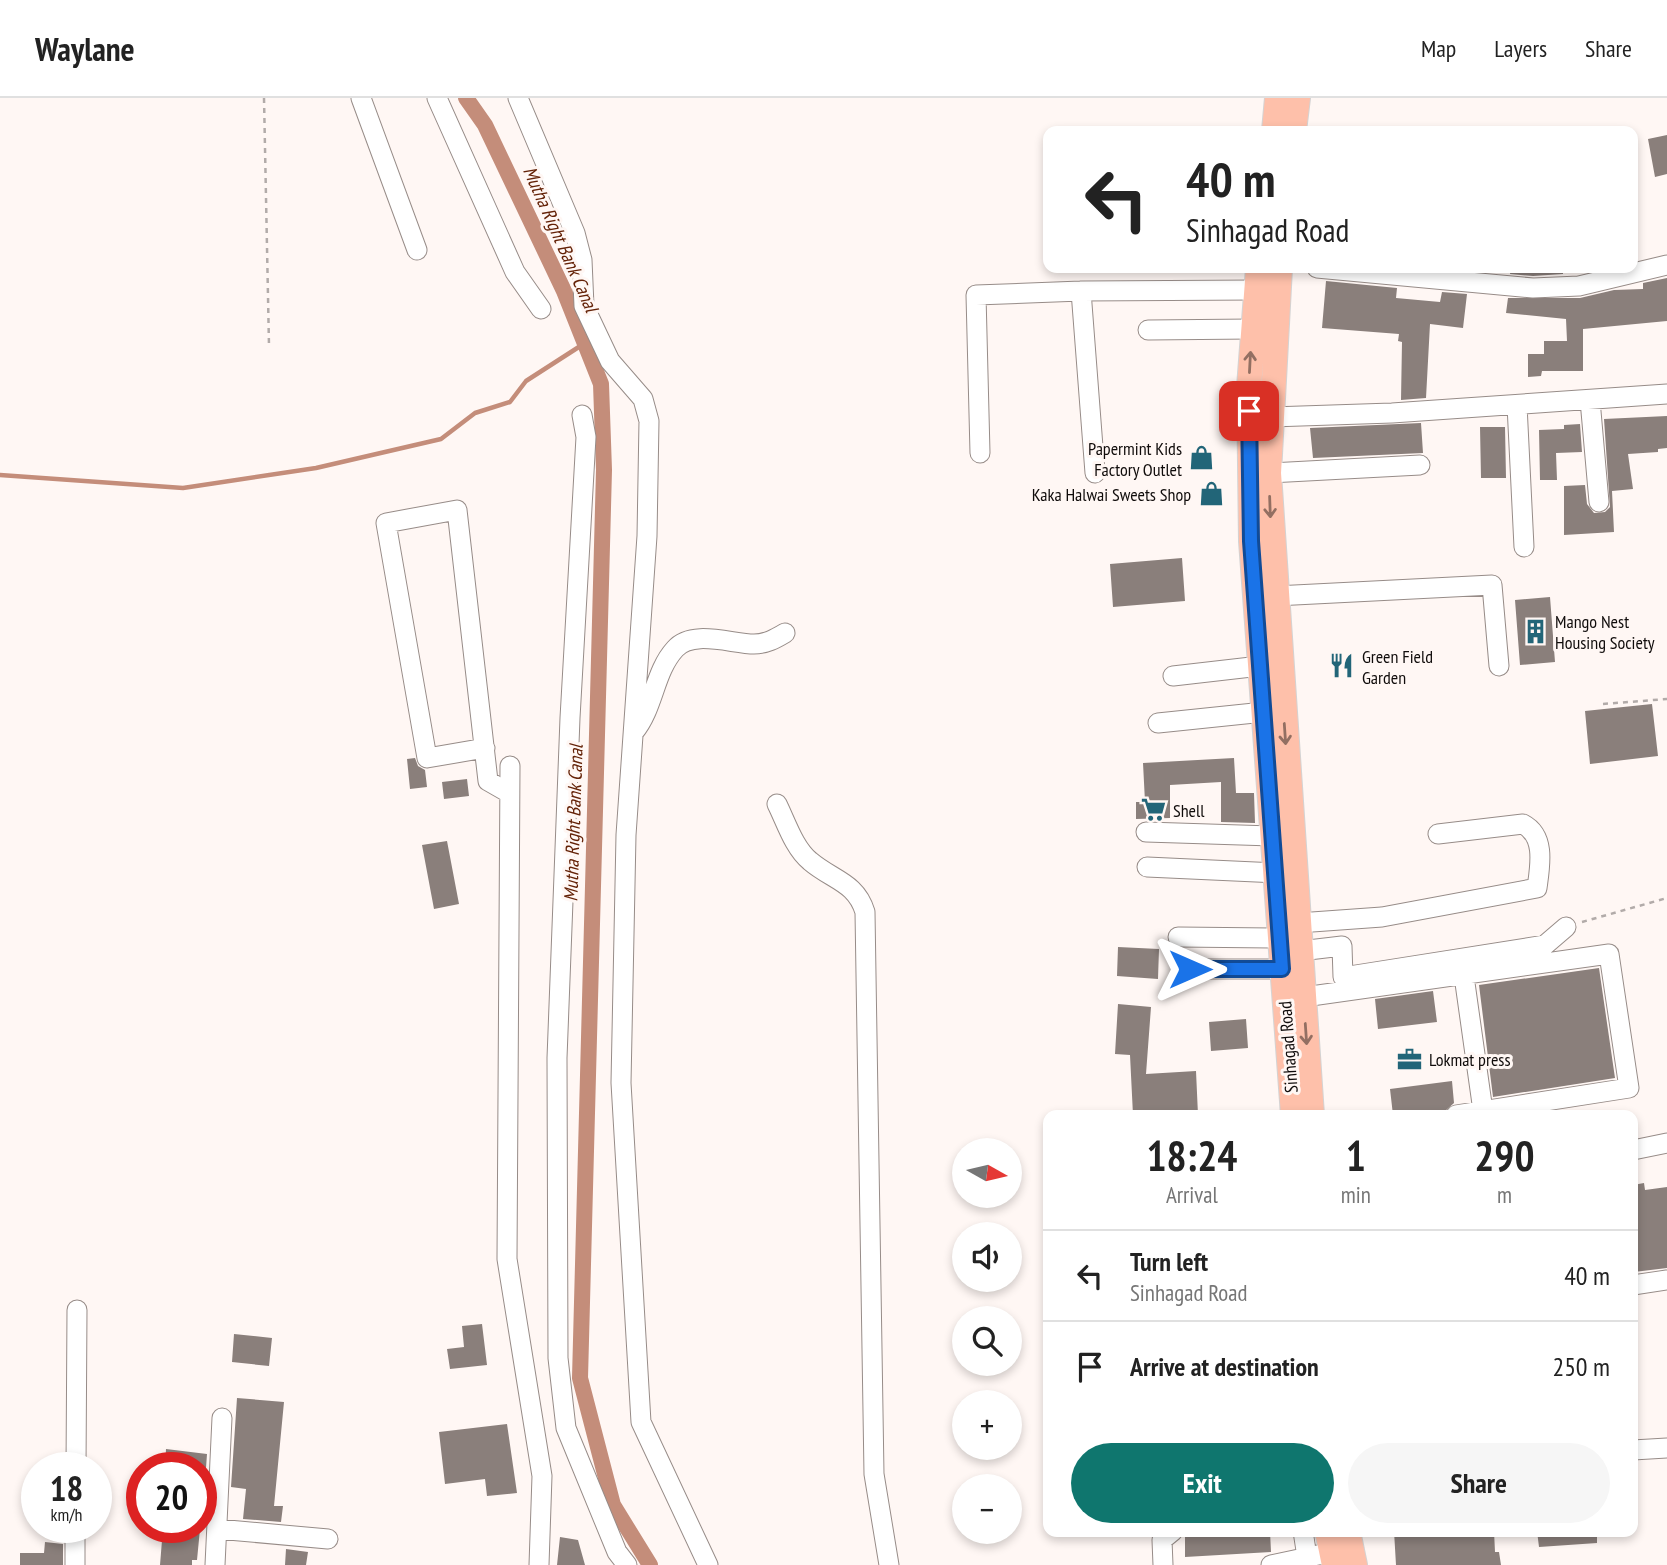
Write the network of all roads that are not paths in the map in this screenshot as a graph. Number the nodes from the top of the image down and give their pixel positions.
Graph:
1 (361, 98) edge
2 (437, 98) edge
3 (518, 98) edge
4 (1277, 98) edge
5 (1298, 98) edge
6 (1274, 126) edge
7 (1295, 126) edge
8 (417, 250) dead end
9 (1667, 265) edge
10 (1638, 272) edge
11 (1280, 273) edge
12 (1372, 273) edge
13 (1633, 273) edge
14 (1257, 279) edge
15 (1081, 291) junction
16 (541, 309) dead end
17 (1252, 329) junction
18 (1147, 330) dead end
19 (1667, 394) edge
20 (1590, 400) junction
21 (1517, 405) junction
22 (582, 415) dead end
23 (1271, 416) junction
24 (980, 453) dead end
25 (1420, 465) dead end
26 (1095, 473) dead end
27 (1269, 473) junction
28 (1599, 502) dead end
29 (1261, 541) junction
30 (1524, 547) dead end
31 (1275, 596) junction
32 (785, 634) dead end
33 (1260, 666) junction
34 (1499, 666) dead end
35 (1173, 676) dead end
36 (1264, 712) junction
37 (1158, 723) dead end
38 (631, 736) junction
39 (484, 742) junction
40 (440, 744) dead end
41 (510, 766) dead end
42 (509, 793) junction
43 (777, 803) dead end
44 (1146, 832) dead end
45 (1438, 834) dead end
46 (1272, 836) junction
47 (1147, 867) dead end
48 (1275, 873) junction
49 (1566, 927) road end
50 (1178, 937) dead end
51 (1288, 947) junction
52 (1190, 969) dead end
53 (1464, 976) junction
54 (1304, 997) junction
55 (1293, 1110) edge
56 (1312, 1110) edge
57 (1483, 1110) edge
58 (1489, 1110) edge
59 (1665, 1147) edge
60 (1638, 1150) edge
61 (1667, 1279) edge
62 (1638, 1284) edge
63 (76, 1310) dead end
64 (222, 1418) dead end
65 (1667, 1448) edge
66 (1638, 1450) edge
67 (76, 1452) edge
68 (217, 1529) joint
69 (1166, 1537) edge
70 (1304, 1537) edge
71 (1349, 1537) edge
72 (328, 1539) dead end
73 (75, 1543) edge
74 (216, 1543) edge
75 (1331, 1550) edge
76 (1307, 1557) junction
77 (75, 1565) edge
78 (215, 1565) edge
79 (539, 1565) edge
80 (627, 1565) edge
81 (708, 1565) edge
82 (889, 1565) edge
83 (1163, 1565) edge
84 (1271, 1565) edge
85 (1355, 1565) edge

1 - 8 street
2 - 16 street
3 - 38 street
4 - 6 main road
5 - 7 main road
9 - 10 street
11 - 23 main road, Sinhagad Road
12 - 13 street
14 - 15 street
14 - 17 main road, Sinhagad Road
15 - 24 street
15 - 26 street
17 - 18 street
29 -> 17 main road, Sinhagad Road
19 - 20 street
20 - 21 street
20 - 28 street
21 - 23 street
21 - 30 street
22 - 80 street
23 - 27 main road, Sinhagad Road
25 - 27 street
27 -> 29 main road, Sinhagad Road
29 - 31 main road, Sinhagad Road
29 - 33 main road, Sinhagad Road
31 - 34 street
31 -> 51 main road, Sinhagad Road
32 - 38 street
33 - 35 street
33 - 36 main road, Sinhagad Road
36 - 37 street
36 - 46 main road, Sinhagad Road
38 - 81 street
39 - 39 street
39 - 40 street
39 - 42 street
41 - 42 street
42 - 79 street
43 - 82 street
44 - 46 street
45 - 51 street
46 - 48 main road, Sinhagad Road
47 - 48 street
48 - 51 main road, Sinhagad Road
49 - 51 street
50 - 51 street
51 - 52 street
51 - 54 main road, Sinhagad Road
51 - 55 main road, Sinhagad Road
53 - 54 street
53 - 57 street
53 - 58 street
54 -> 56 main road, Sinhagad Road
59 - 60 street
61 - 62 street
63 - 67 street
64 - 68 street
65 - 66 street
68 - 72 street
69 - 83 street
70 - 76 street
71 - 85 main road
73 - 77 street
74 - 78 street
75 - 76 street
76 - 84 street

